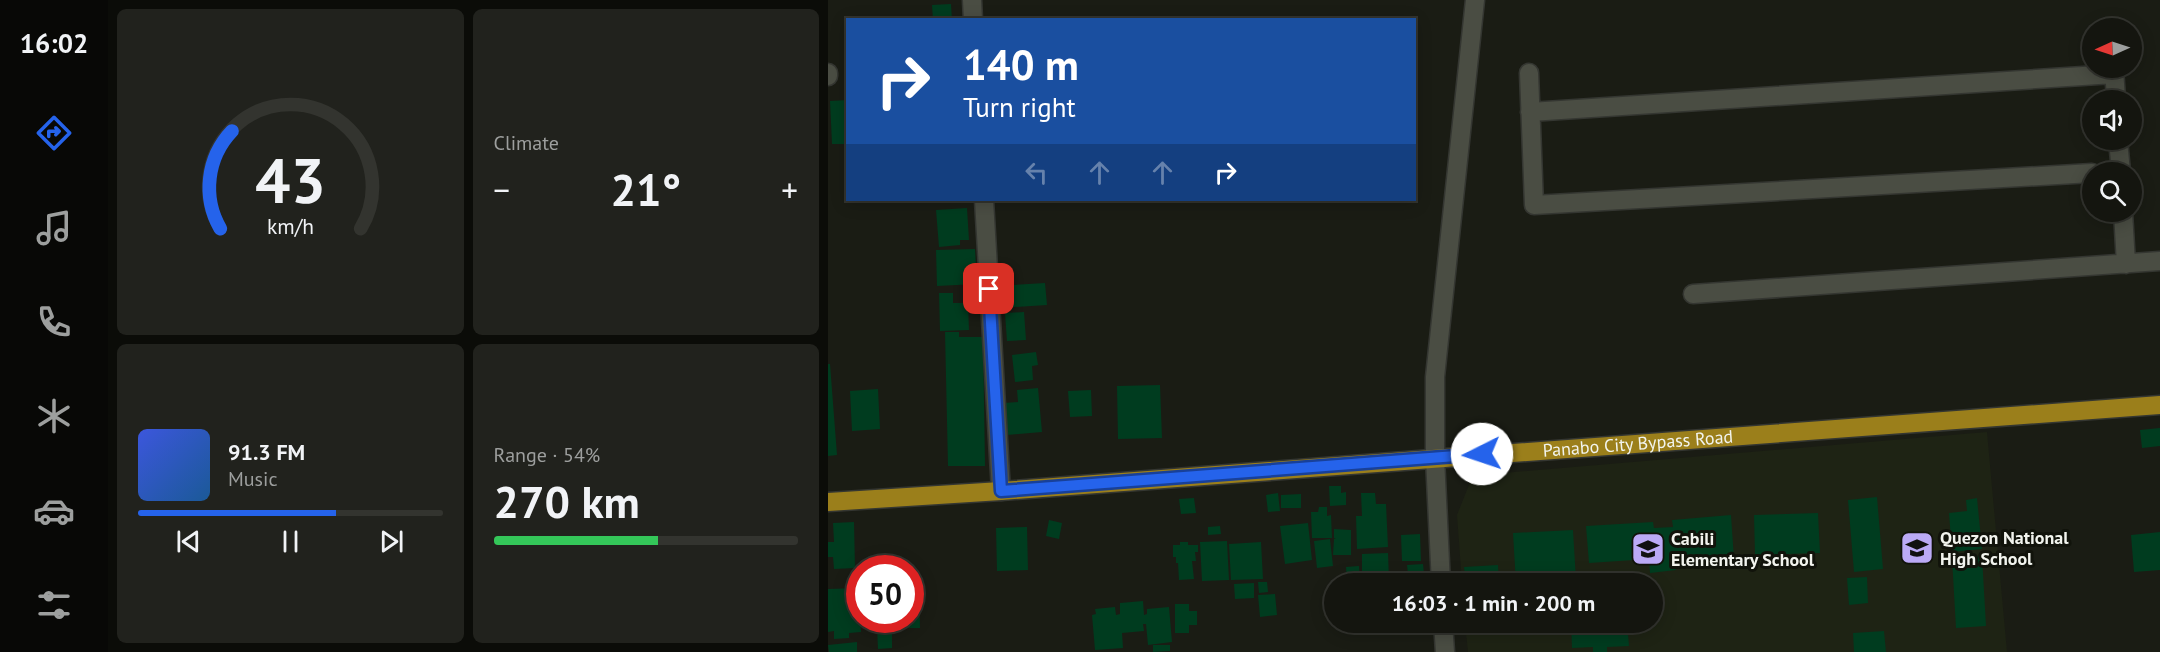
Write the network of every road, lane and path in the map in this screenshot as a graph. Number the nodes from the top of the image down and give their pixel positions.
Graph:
1 (972, 0) edge
2 (1475, 0) edge
3 (973, 18) edge
4 (1529, 73) dead end
5 (2082, 73) edge
6 (1530, 112) junction
7 (2082, 174) edge
8 (984, 201) edge
9 (2124, 222) edge
10 (2160, 261) edge
11 (2126, 264) junction
12 (1693, 294) dead end
13 (2160, 405) edge
14 (1435, 458) junction
15 (1001, 491) junction
16 (828, 502) edge
17 (1440, 573) edge
18 (1443, 633) edge
19 (1444, 652) edge

1 - 3 street
2 - 14 street
4 - 6 street
5 - 6 street
6 - 7 street
8 - 15 street
9 - 11 street
10 - 11 street
11 - 12 street
13 - 14 main road, Panabo City Bypass Road
14 - 15 main road, Panabo City Bypass Road
14 - 17 street
15 - 16 main road, Panabo City Bypass Road
18 - 19 street

